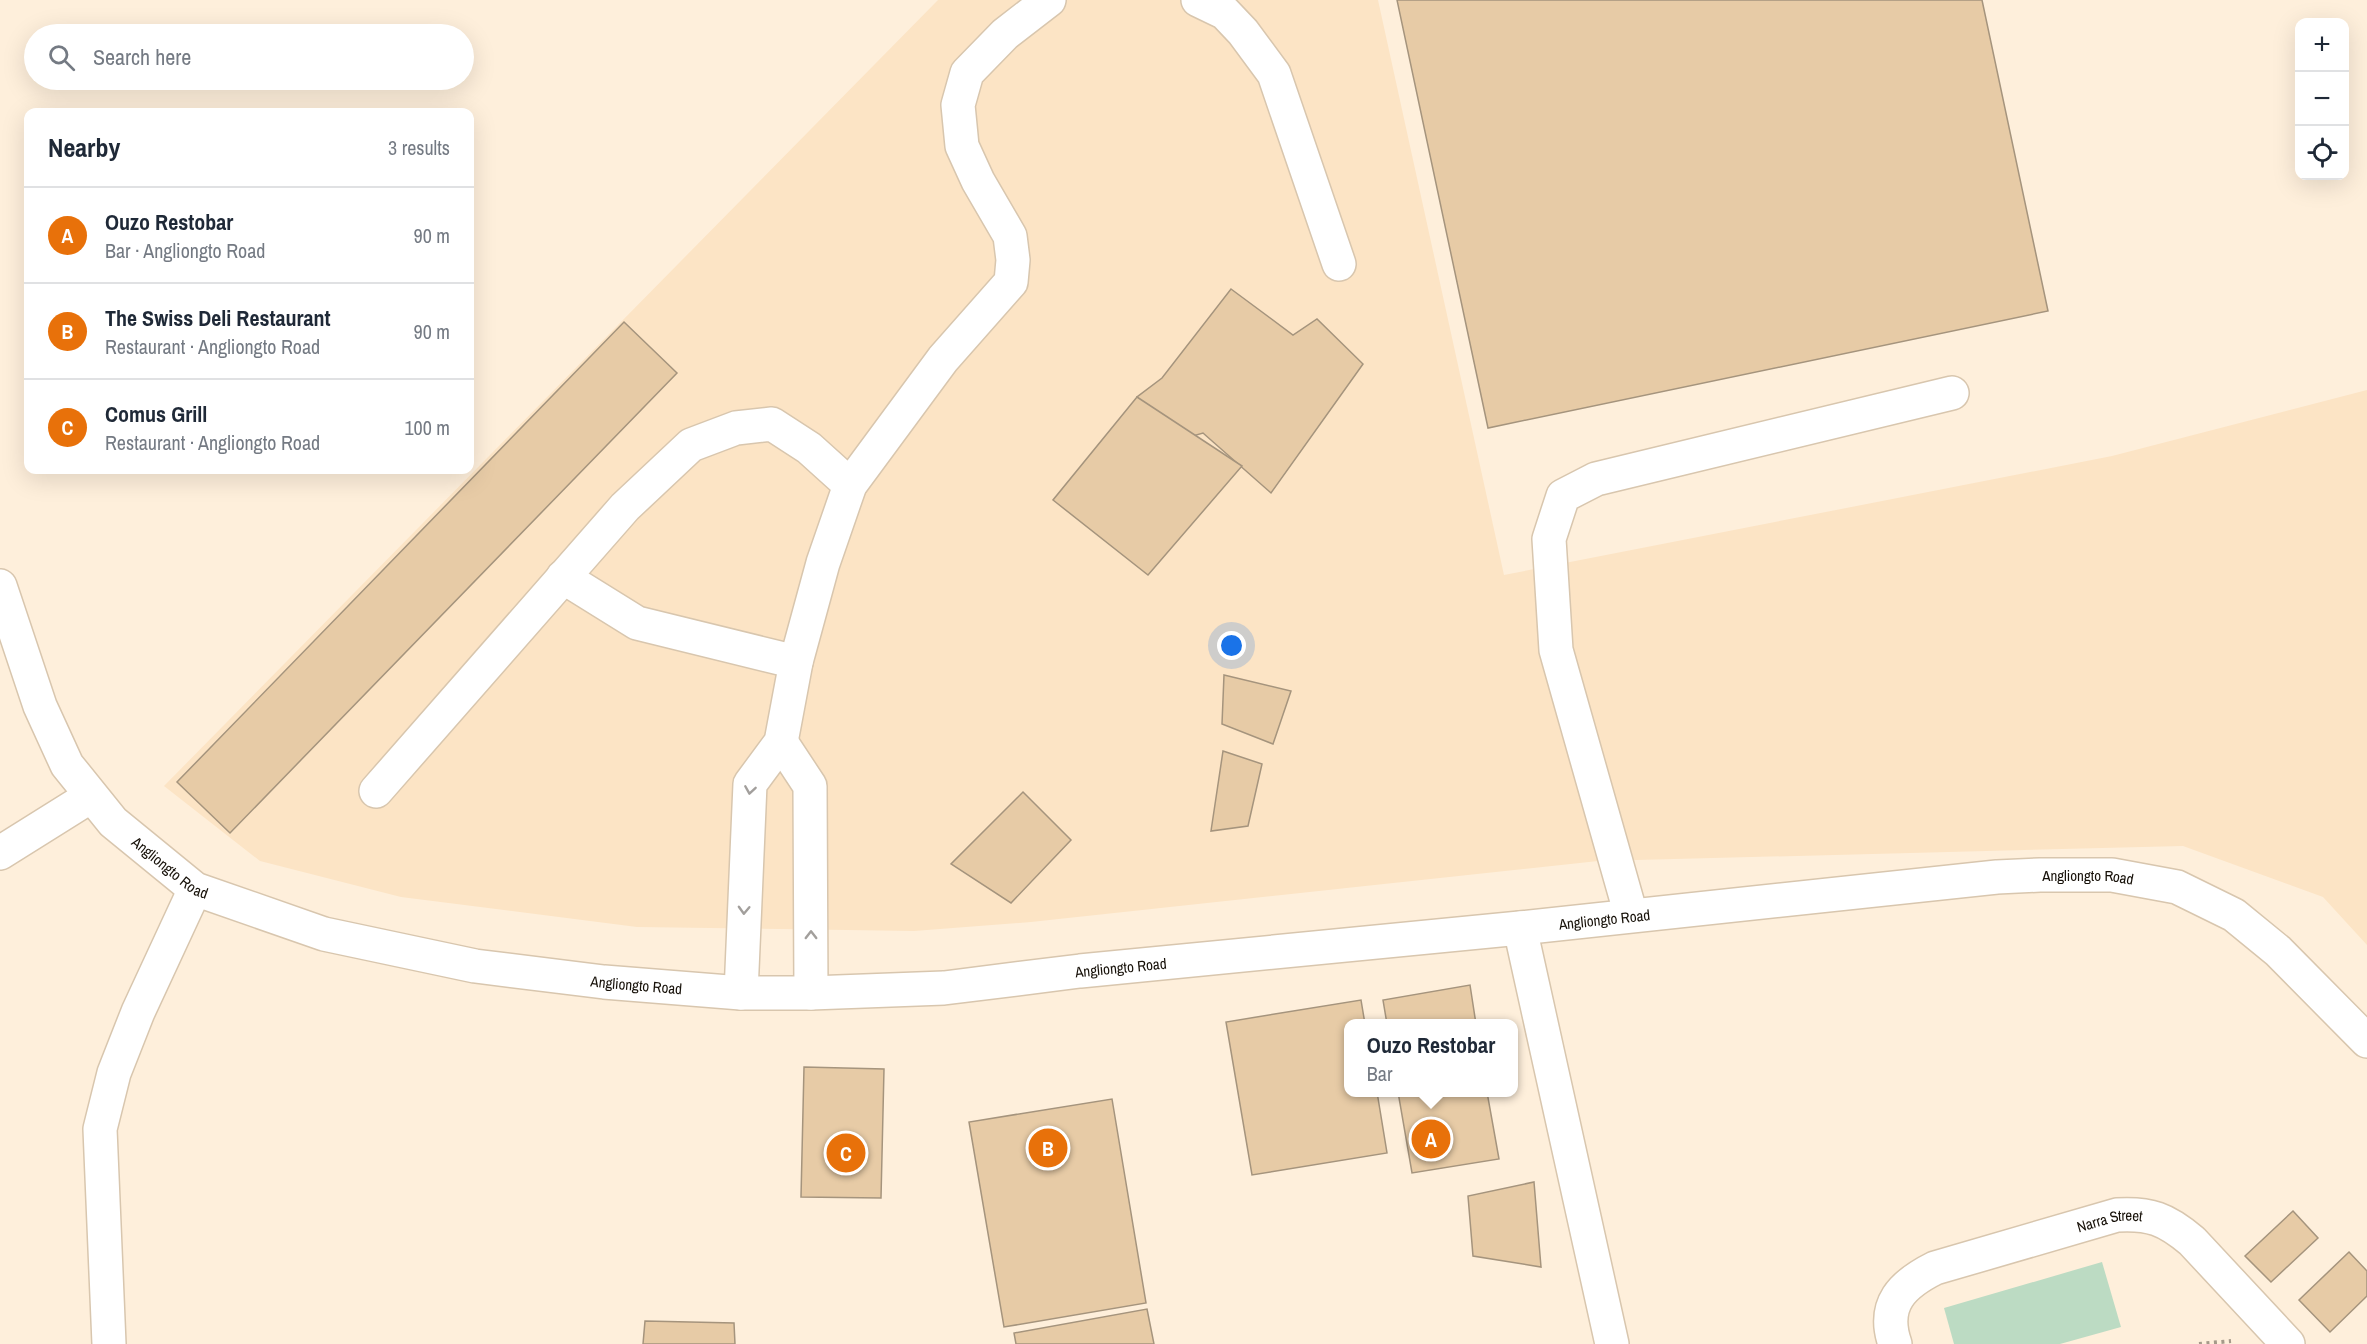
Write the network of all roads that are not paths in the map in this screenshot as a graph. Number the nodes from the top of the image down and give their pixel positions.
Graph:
1 (1049, 0) edge
2 (1198, 0) edge
3 (1339, 264) dead end
4 (1952, 393) dead end
5 (850, 485) junction
6 (563, 577) junction
7 (0, 586) edge
8 (796, 662) junction
9 (781, 742) junction
10 (376, 790) dead end
11 (91, 796) junction
12 (0, 853) edge
13 (195, 889) junction
14 (1631, 915) junction
15 (1520, 928) junction
16 (741, 993) junction
17 (811, 993) junction
18 (2367, 1041) edge
19 (109, 1344) edge
20 (1612, 1344) edge
21 (1895, 1344) edge
22 (2288, 1344) edge

1 - 5 main road
2 - 3 main road
4 - 14 main road
5 - 6 main road
5 - 8 main road
6 - 8 main road
6 - 10 main road
7 - 11 main road, Angliongto Road
8 - 9 main road
9 -> 16 main road
17 -> 9 main road
11 - 12 main road
11 - 13 main road, Angliongto Road
13 - 16 main road, Angliongto Road
13 - 19 main road
14 - 15 main road, Angliongto Road
14 - 18 main road, Angliongto Road
15 - 17 main road, Angliongto Road
15 - 20 main road
16 - 17 main road, Angliongto Road
21 - 22 main road, Narra Street

